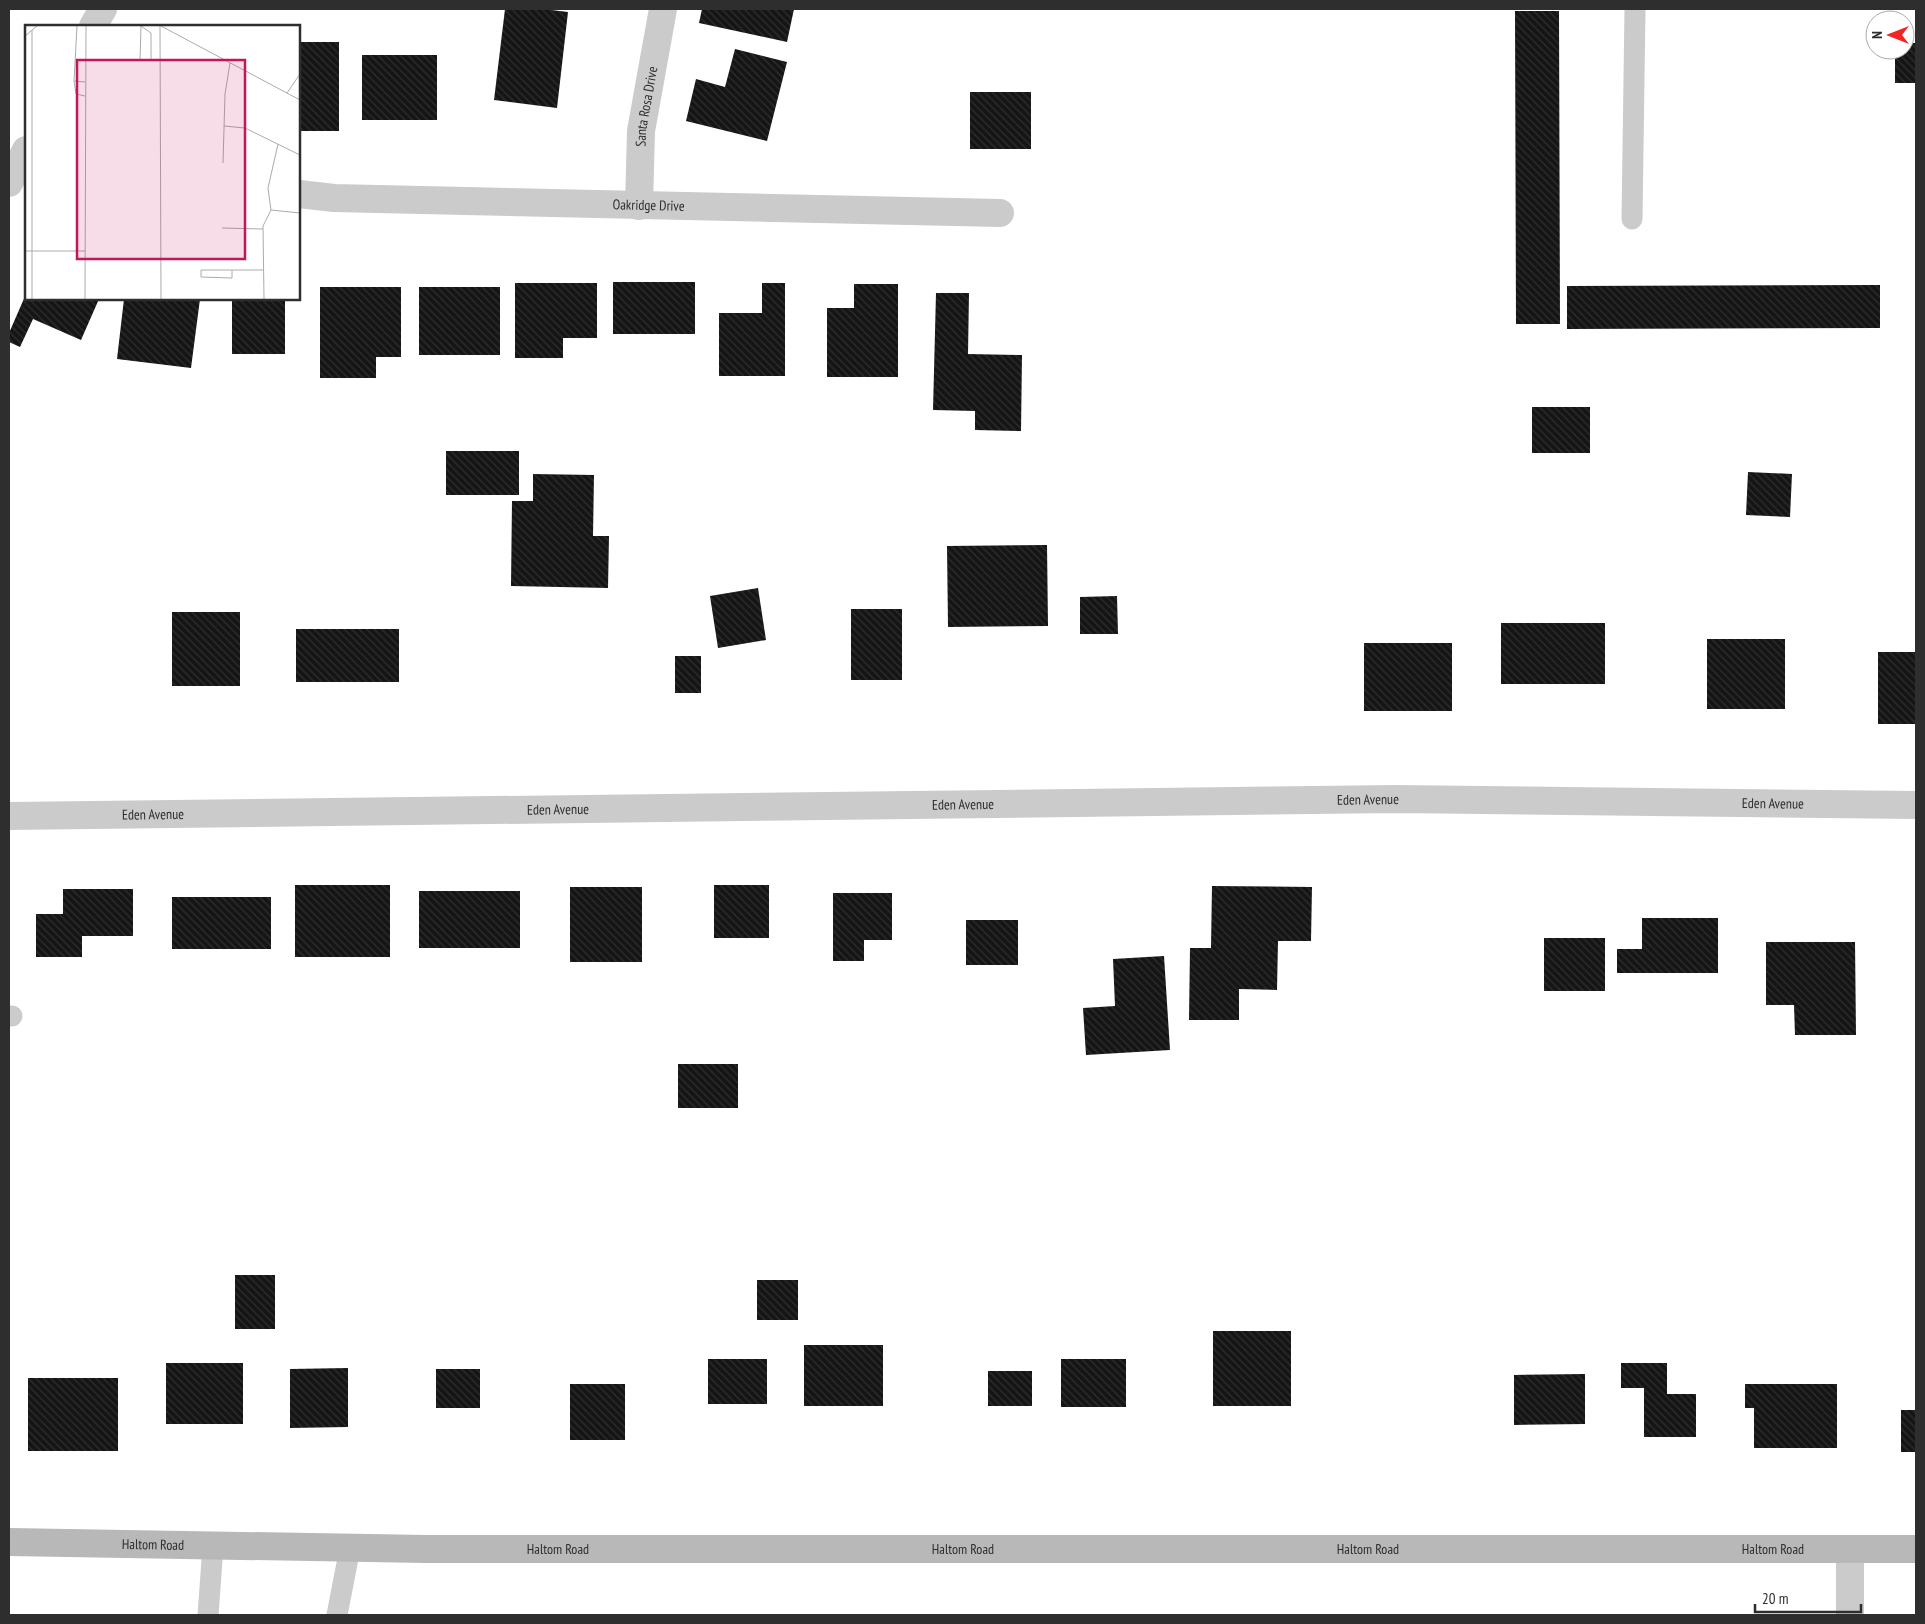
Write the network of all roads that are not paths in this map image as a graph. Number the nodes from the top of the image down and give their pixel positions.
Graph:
1 (102, 9) edge
2 (663, 9) edge
3 (1635, 9) edge
4 (94, 25) edge
5 (25, 152) edge
6 (9, 183) edge
7 (300, 194) edge
8 (639, 206) junction
9 (1000, 213) dead end
10 (1632, 219) dead end
11 (1916, 805) edge
12 (9, 816) edge
13 (9, 1542) edge
14 (213, 1546) junction
15 (350, 1548) junction
16 (1850, 1549) junction
17 (1916, 1549) edge
18 (208, 1615) edge
19 (337, 1615) edge
20 (1850, 1615) edge

1 - 4 street
2 - 8 street, Santa Rosa Drive
3 - 10 lane
5 - 6 street
7 - 8 street, Oakridge Drive
8 - 9 street, Oakridge Drive
11 - 12 street, Eden Avenue
13 - 14 main road, Haltom Road
14 - 15 main road, Haltom Road
14 - 18 lane
15 - 16 main road, Haltom Road
15 - 19 lane
16 - 17 main road, Haltom Road
16 - 20 street

